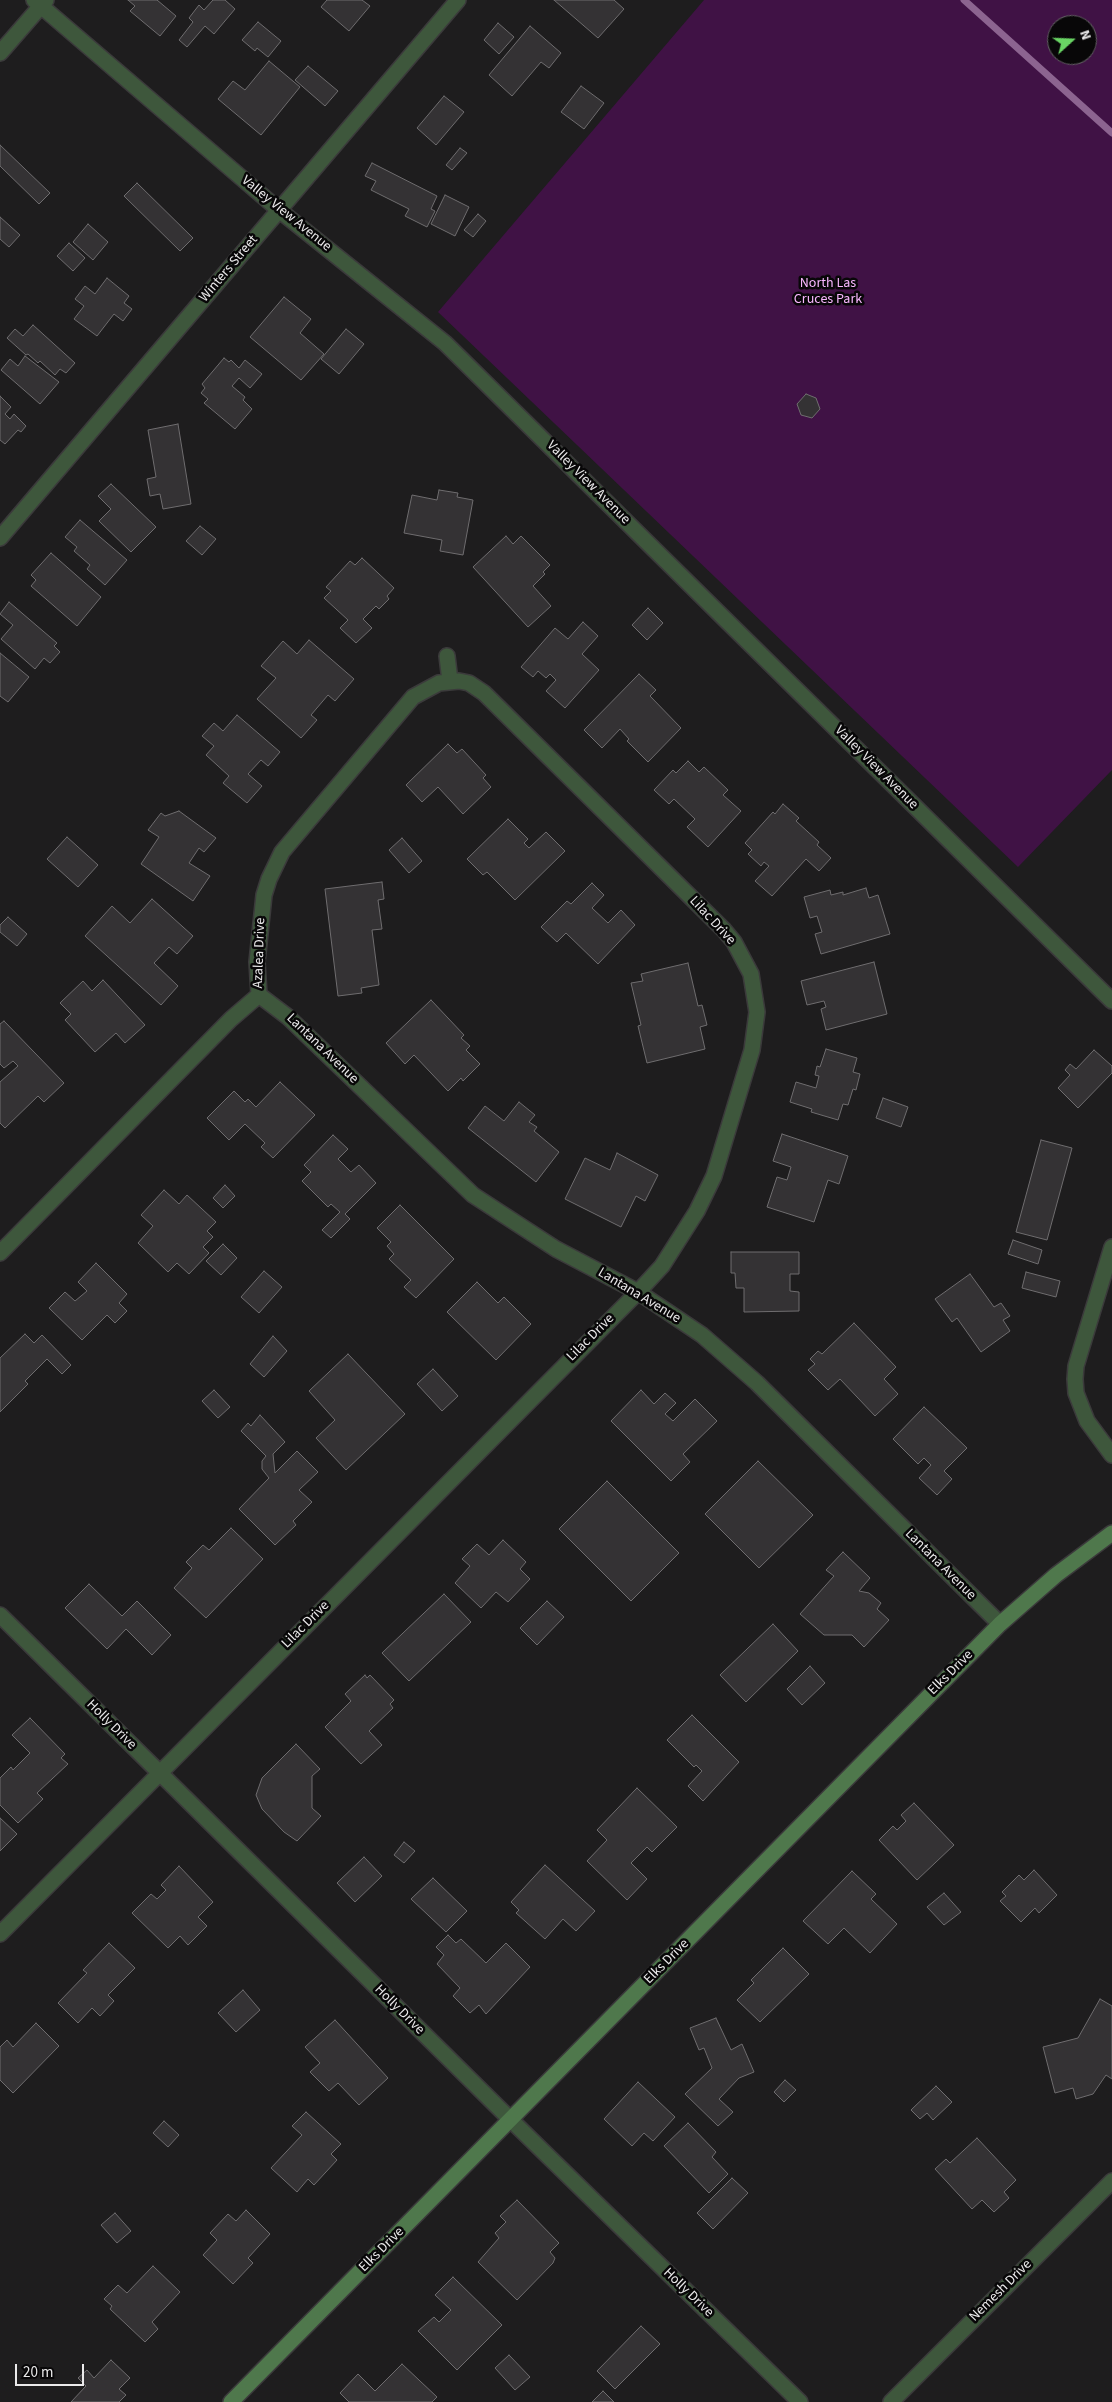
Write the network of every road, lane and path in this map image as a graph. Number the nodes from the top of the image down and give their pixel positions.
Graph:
1 (458, 0) edge
2 (40, 2) edge
3 (0, 53) edge
4 (279, 210) junction
5 (0, 538) edge
6 (447, 656) dead end
7 (450, 681) junction
8 (259, 995) junction
9 (1112, 1000) edge
10 (1112, 1246) edge
11 (0, 1253) edge
12 (638, 1292) junction
13 (1112, 1455) edge
14 (1112, 1533) edge
15 (0, 1615) edge
16 (1000, 1624) junction
17 (160, 1773) junction
18 (0, 1934) edge
19 (511, 2120) junction
20 (1112, 2181) edge
21 (231, 2402) edge
22 (800, 2402) edge
23 (891, 2402) edge

1 - 4 street, Winters Street
2 - 3 street
2 - 4 street, Valley View Avenue
4 - 5 street, Winters Street
4 - 9 street, Valley View Avenue
6 - 7 street
7 - 8 street, Azalea Drive
7 - 12 street, Lilac Drive
8 - 11 street, Azalea Drive
8 - 12 street, Lantana Avenue
10 - 13 street
12 - 16 street, Lantana Avenue
12 - 17 street, Lilac Drive
14 - 16 main road, Elks Drive
15 - 17 street, Holly Drive
16 - 19 main road, Elks Drive
17 - 18 street, Lilac Drive
17 - 19 street, Holly Drive
19 - 21 main road, Elks Drive
19 - 22 street, Holly Drive
20 - 23 street, Nemesh Drive

